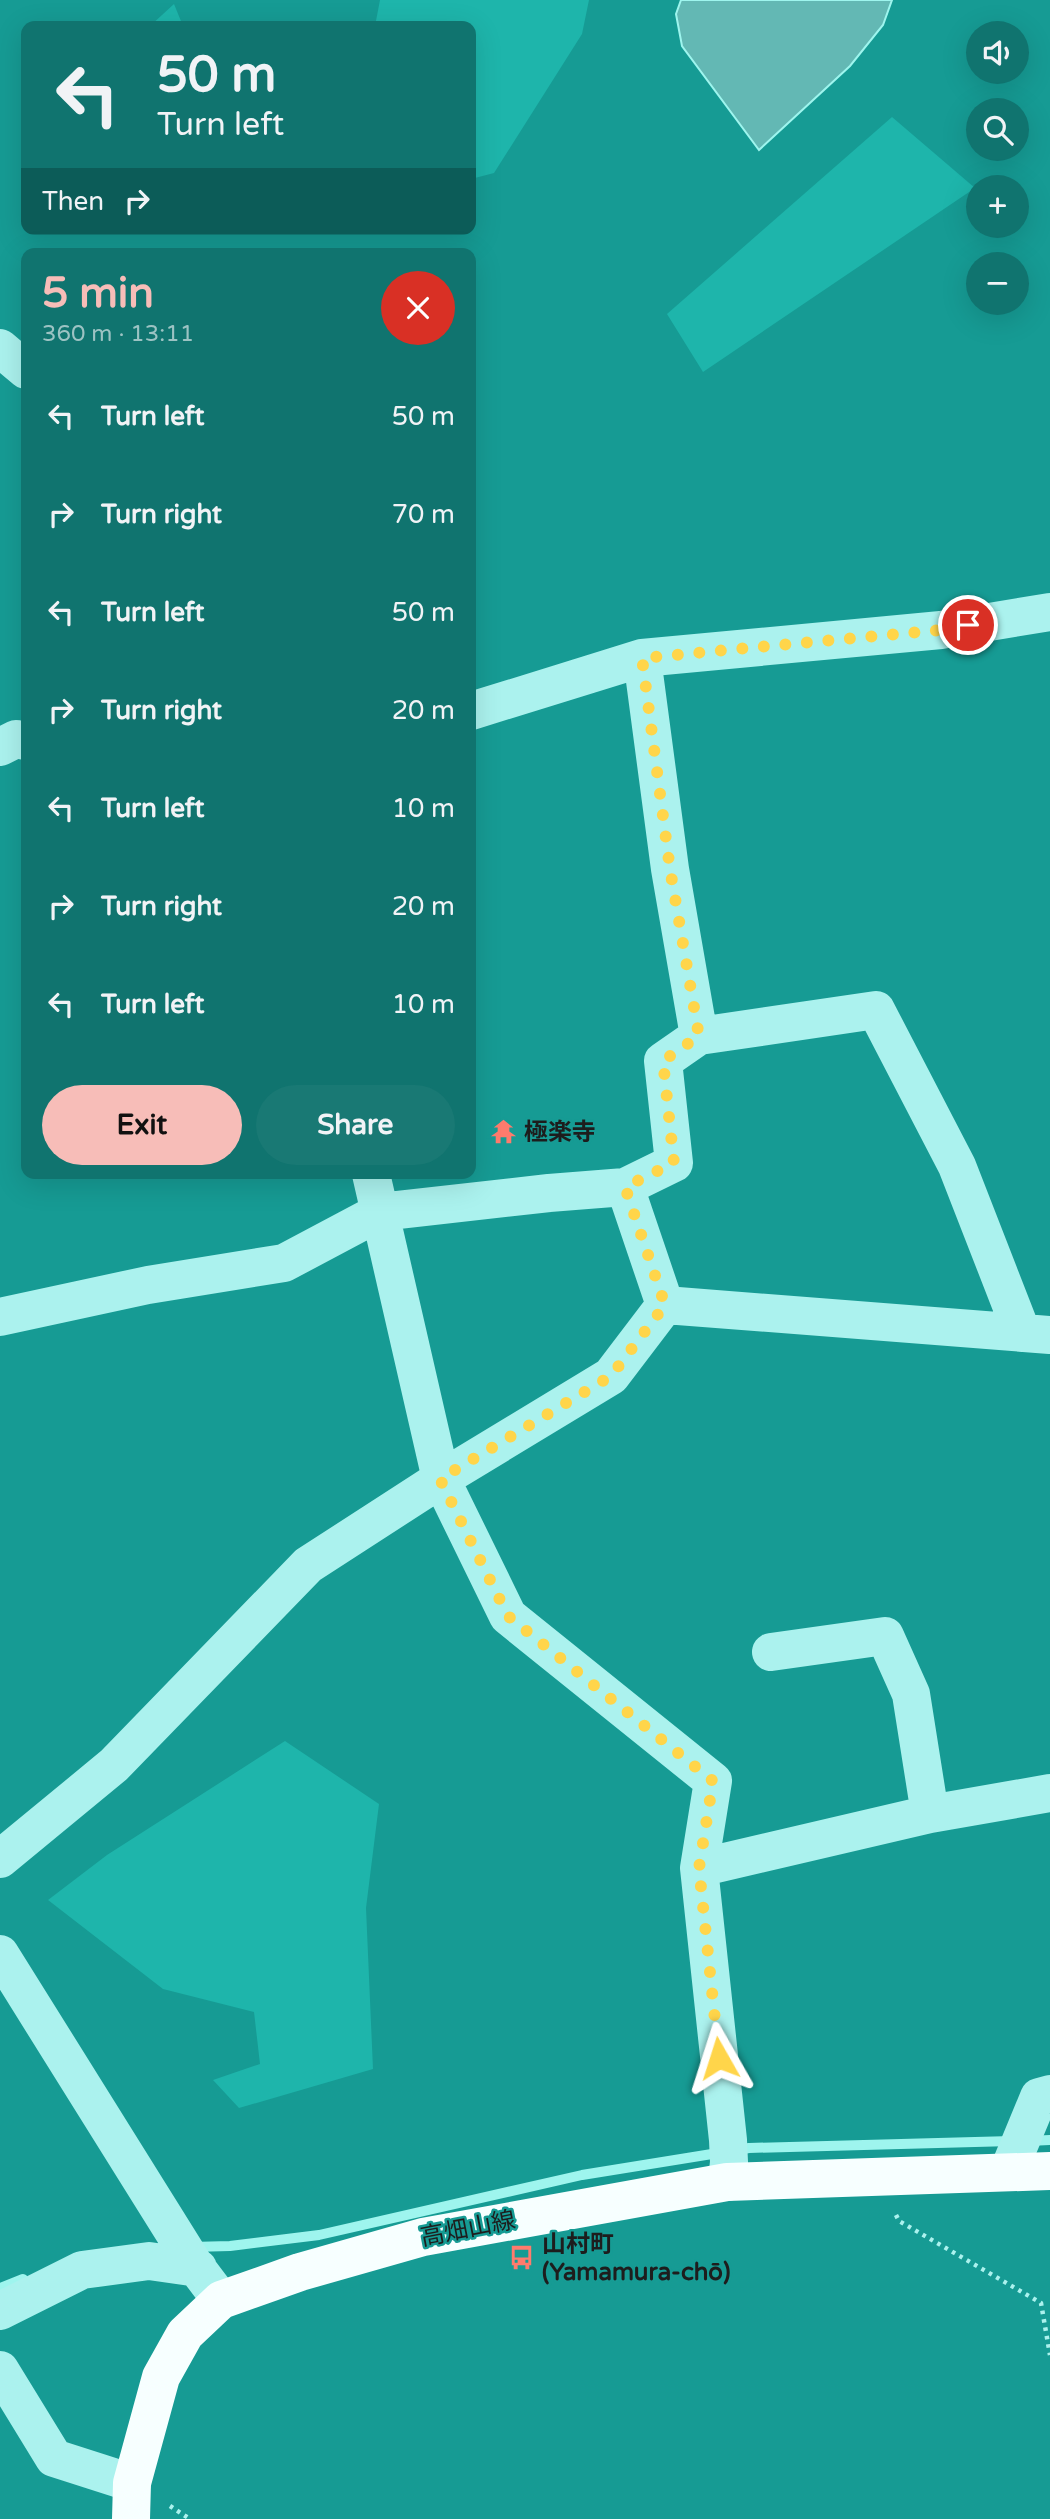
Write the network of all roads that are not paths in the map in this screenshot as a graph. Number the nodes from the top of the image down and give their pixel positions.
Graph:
1 (0, 348) edge
2 (21, 366) edge
3 (1050, 611) edge
4 (642, 658) junction
5 (476, 709) edge
6 (21, 740) edge
7 (0, 747) edge
8 (699, 1036) junction
9 (372, 1179) edge
10 (625, 1187) junction
11 (380, 1212) junction
12 (665, 1305) junction
13 (0, 1317) edge
14 (1036, 1334) edge
15 (440, 1479) junction
16 (771, 1651) dead end
17 (1050, 1793) edge
18 (930, 1814) junction
19 (0, 1859) edge
20 (699, 1868) junction
21 (0, 1954) edge
22 (1050, 2094) edge
23 (728, 2161) junction
24 (1050, 2171) edge
25 (1008, 2172) junction
26 (196, 2266) junction
27 (221, 2300) junction
28 (0, 2311) edge
29 (0, 2371) edge
30 (132, 2501) edge

1 - 2 street
3 - 4 street
4 - 5 street
4 - 8 street
6 - 7 street
8 - 10 street
8 - 14 street
9 - 11 street
10 - 11 street
10 - 12 street
11 - 13 street
11 - 15 street
12 - 14 street
12 - 15 street
15 - 19 street
15 - 20 street
16 - 18 street
17 - 18 street
18 - 20 street
20 - 23 street
21 - 26 street
22 - 25 street
23 - 25 main road, 高畑山線
23 - 27 main road, 高畑山線
24 - 25 main road, 高畑山線
26 - 27 street
26 - 28 street
27 - 30 main road, 高畑山線
29 - 30 street

